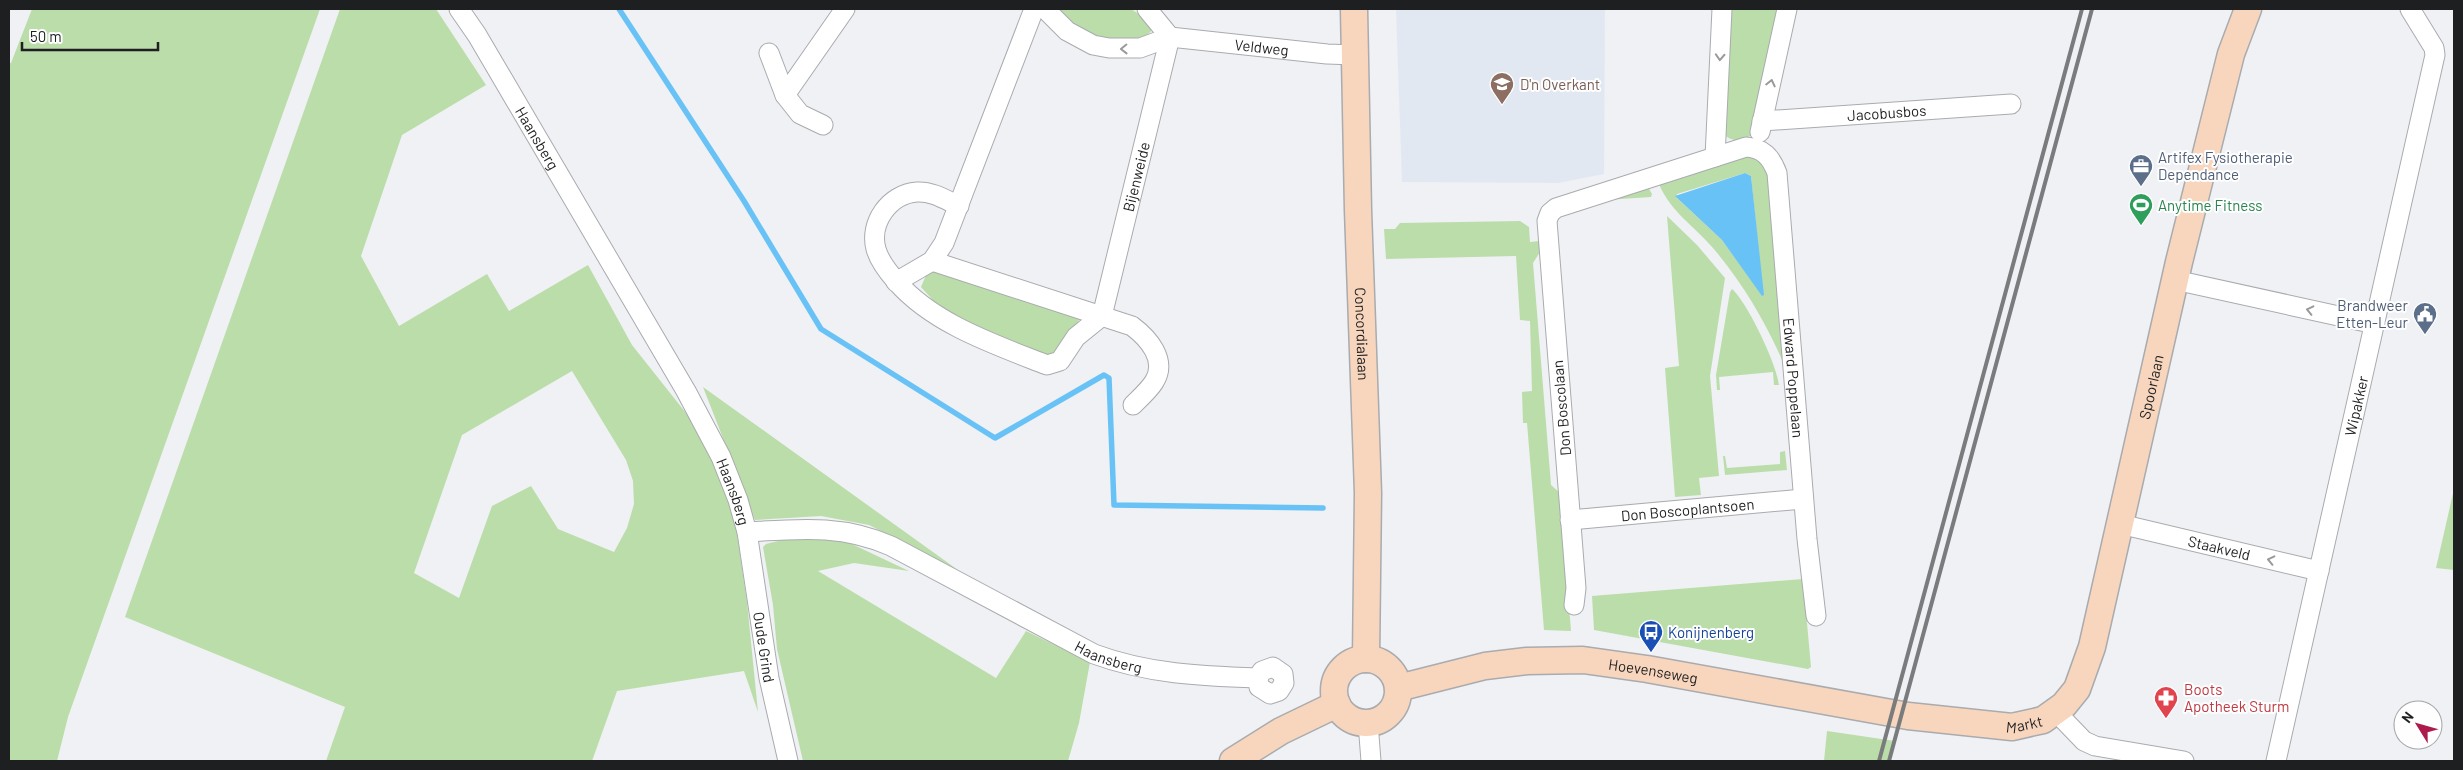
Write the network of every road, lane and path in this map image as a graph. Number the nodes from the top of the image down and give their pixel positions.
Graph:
1 (459, 9) edge
2 (845, 9) edge
3 (1034, 9) edge
4 (1046, 9) edge
5 (1147, 9) edge
6 (1354, 9) edge
7 (1722, 9) edge
8 (1787, 9) edge
9 (2235, 9) edge
10 (2248, 9) edge
11 (2410, 9) edge
12 (1170, 36) junction
13 (769, 53) dead end
14 (2231, 54) junction
15 (1355, 55) junction
16 (785, 95) junction
17 (2011, 104) dead end
18 (1762, 121) junction
19 (823, 125) dead end
20 (1756, 148) junction
21 (1715, 157) junction
22 (960, 206) junction
23 (932, 260) junction
24 (2175, 280) junction
25 (896, 282) junction
26 (1102, 316) junction
27 (2375, 324) junction
28 (1133, 405) dead end
29 (1803, 499) junction
30 (1570, 520) junction
31 (2120, 524) junction
32 (746, 532) junction
33 (2319, 571) junction
34 (1574, 605) dead end
35 (1816, 616) dead end
36 (1366, 659) junction
37 (1258, 678) dead end
38 (1398, 688) junction
39 (1337, 704) junction
40 (2056, 712) junction
41 (1908, 716) joint
42 (1368, 723) junction
43 (788, 761) edge
44 (1233, 761) edge
45 (1370, 761) edge
46 (2184, 761) edge
47 (2276, 761) edge

1 - 32 street, Haansberg
2 - 16 street
3 - 22 street
12 -> 4 street, Veldweg
5 - 12 street
6 - 15 street, Concordialaan
7 -> 21 street
18 -> 8 street
9 - 14 street, Spoorlaan
10 - 14 street, Spoorlaan
11 - 27 street, Wipakker
12 - 15 street, Veldweg
12 - 26 street, Bijenweide
13 - 16 street
14 - 24 street, Spoorlaan
15 - 36 street, Concordialaan
16 - 19 street
17 - 18 street, Jacobusbos
18 - 20 street
20 - 21 street
20 - 29 street, Edward Poppelaan
21 - 30 street, Don Boscolaan
22 - 23 street
22 - 25 street
23 - 25 street
23 - 26 street
27 -> 24 street
24 - 31 street, Spoorlaan
25 - 26 street
26 - 28 street
27 - 33 street, Wipakker
29 - 30 street, Don Boscoplantsoen
29 - 35 street, Edward Poppelaan
30 - 34 street, Don Boscolaan
33 -> 31 street, Staakveld
31 - 40 street, Spoorlaan
32 - 37 street, Haansberg
32 - 43 street, Oude Grind
33 - 47 street, Wipakker
36 - 38 street
36 - 39 street
38 - 41 street, Hoevenseweg
38 - 42 street
39 - 42 street
39 - 44 street
40 - 41 street, Markt
40 - 46 street, Markt
42 - 45 street

